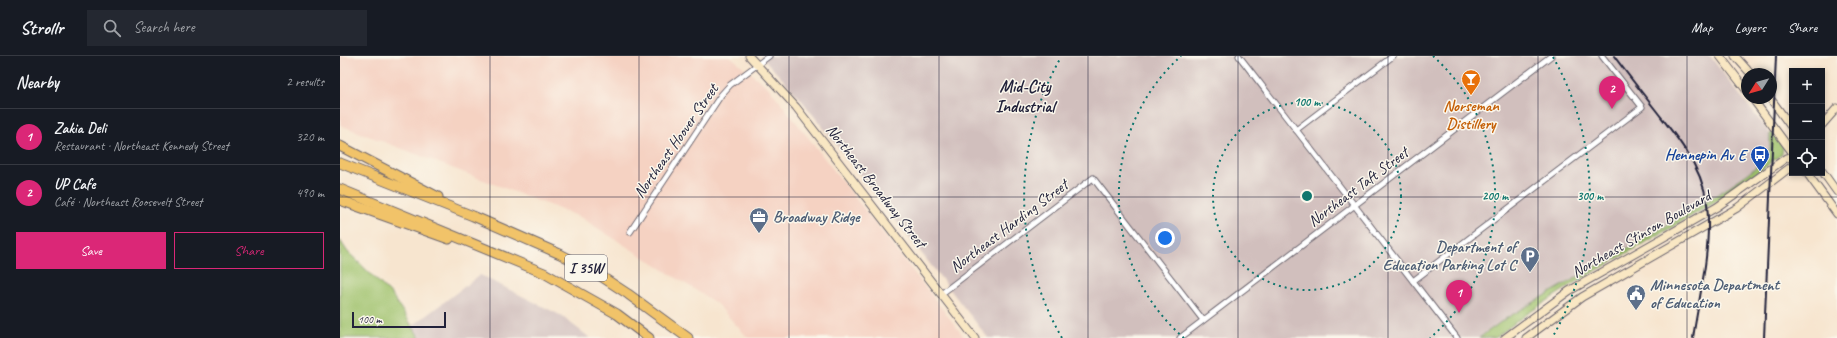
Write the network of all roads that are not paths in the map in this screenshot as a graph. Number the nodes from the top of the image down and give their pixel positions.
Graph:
1 (749, 56) edge
2 (769, 56) edge
3 (1239, 56) edge
4 (1393, 56) edge
5 (1552, 56) edge
6 (1602, 56) edge
7 (1720, 56) edge
8 (1734, 56) edge
9 (758, 64) junction
10 (1745, 68) edge
11 (1741, 83) edge
12 (1756, 104) edge
13 (1774, 104) edge
14 (1837, 108) edge
15 (1825, 122) edge
16 (1789, 124) edge
17 (1296, 130) junction
18 (340, 146) edge
19 (1789, 148) edge
20 (1789, 158) edge
21 (340, 163) edge
22 (1789, 168) edge
23 (1825, 175) edge
24 (1809, 176) edge
25 (340, 189) edge
26 (1837, 192) edge
27 (340, 200) edge
28 (1354, 206) junction
29 (1837, 214) edge
30 (473, 216) junction
31 (630, 232) dead end
32 (544, 273) junction
33 (1413, 281) junction
34 (941, 294) junction
35 (1203, 320) junction
36 (649, 338) edge
37 (688, 338) edge
38 (976, 338) edge
39 (1180, 338) edge
40 (1457, 338) edge
41 (1505, 338) edge
42 (1526, 338) edge

1 - 9 main road, Northeast Broadway Street
2 - 9 street, Northeast Hoover Street
3 - 17 street
4 - 17 street
5 - 28 street, Northeast Taft Street
6 - 33 street
7 - 11 main road
8 - 10 main road
9 - 31 street, Northeast Hoover Street
9 - 34 main road, Northeast Broadway Street
12 - 19 main road
13 - 16 main road
14 - 15 main road
17 - 28 street
18 - 30 highway
20 - 41 main road, Northeast Stinson Boulevard
21 - 30 highway, I 35W
22 - 42 main road, Northeast Stinson Boulevard
23 - 26 main road
24 - 29 main road
25 - 32 highway, I 35W
27 - 32 highway
28 - 33 street
28 - 35 street, Northeast Taft Street
30 - 37 highway, I 35W
32 - 36 highway, I 35W
33 - 40 street
34 - 35 street, Northeast Harding Street
34 - 38 main road, Northeast Broadway Street
35 - 39 street, Northeast Taft Street

